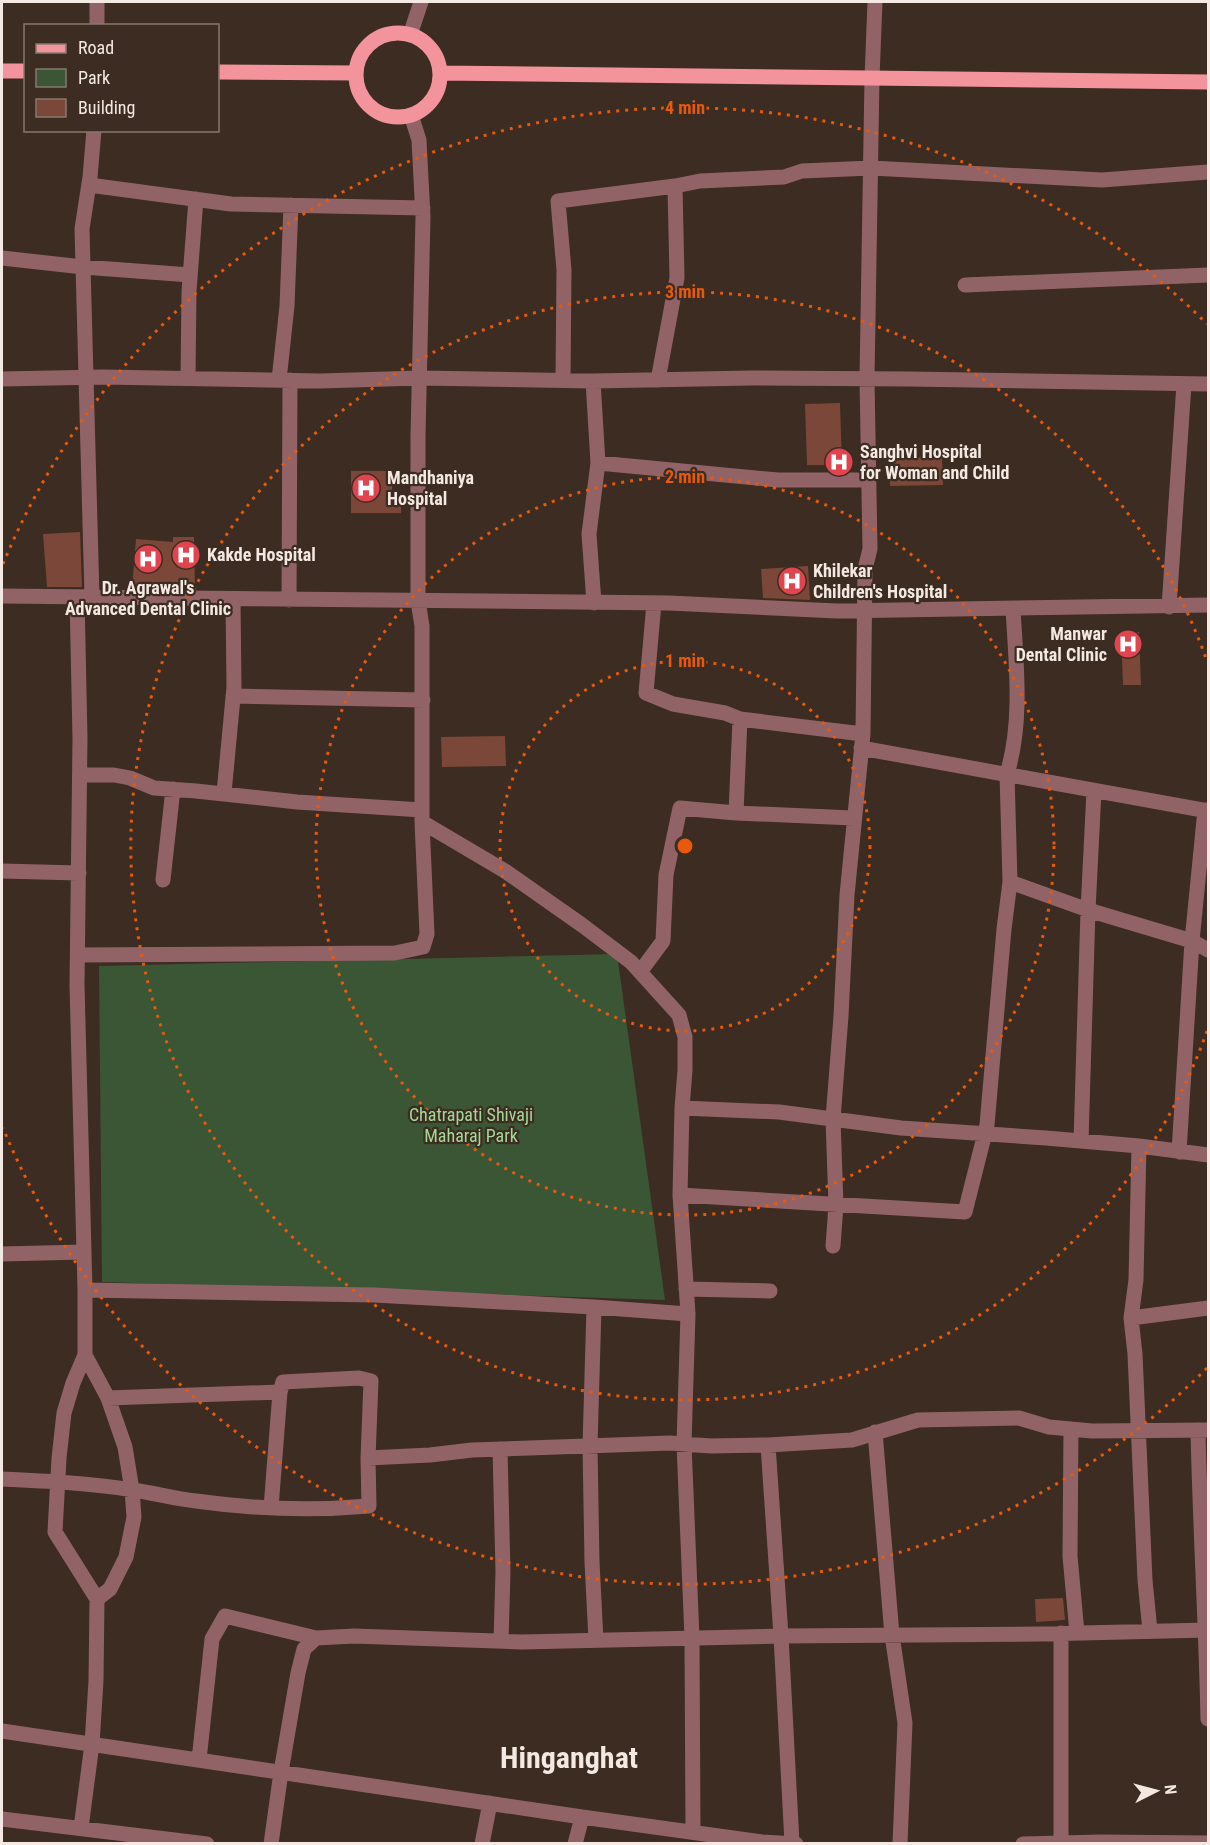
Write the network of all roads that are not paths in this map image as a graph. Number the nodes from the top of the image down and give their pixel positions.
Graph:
1 (97, 2) edge
2 (421, 2) edge
3 (875, 2) edge
4 (97, 24) edge
5 (410, 35) junction
6 (2, 71) edge
7 (24, 71) edge
8 (219, 72) edge
9 (356, 73) junction
10 (440, 73) junction
11 (872, 78) junction
12 (1209, 82) edge
13 (411, 115) junction
14 (94, 132) edge
15 (871, 168) junction
16 (1209, 172) edge
17 (89, 185) junction
18 (675, 186) junction
19 (196, 199) junction
20 (291, 205) junction
21 (423, 208) junction
22 (2, 258) edge
23 (83, 267) junction
24 (1209, 274) edge
25 (190, 275) junction
26 (965, 285) dead end
27 (86, 377) junction
28 (188, 378) junction
29 (420, 378) junction
30 (2, 379) edge
31 (867, 379) junction
32 (284, 380) junction
33 (563, 380) junction
34 (658, 380) junction
35 (593, 381) junction
36 (1184, 384) junction
37 (1209, 384) edge
38 (598, 463) junction
39 (869, 480) junction
40 (2, 596) edge
41 (77, 597) junction
42 (92, 597) junction
43 (233, 599) junction
44 (289, 600) junction
45 (418, 601) junction
46 (594, 603) junction
47 (654, 603) junction
48 (1209, 605) edge
49 (1169, 607) junction
50 (1013, 609) junction
51 (864, 611) junction
52 (233, 696) junction
53 (423, 700) junction
54 (740, 719) junction
55 (862, 741) junction
56 (1007, 774) junction
57 (80, 775) junction
58 (173, 789) junction
59 (1094, 791) junction
60 (224, 794) junction
61 (1207, 810) edge
62 (736, 813) junction
63 (422, 816) junction
64 (853, 818) junction
65 (2, 871) edge
66 (79, 873) junction
67 (163, 880) dead end
68 (1010, 882) junction
69 (1088, 910) junction
70 (1192, 941) junction
71 (1209, 950) edge
72 (78, 955) junction
73 (640, 972) junction
74 (682, 1108) junction
75 (833, 1119) junction
76 (985, 1134) junction
77 (1081, 1141) junction
78 (1139, 1146) junction
79 (1179, 1152) junction
80 (1209, 1155) edge
81 (680, 1195) junction
82 (836, 1205) junction
83 (833, 1246) dead end
84 (84, 1252) junction
85 (2, 1254) edge
86 (686, 1289) junction
87 (85, 1290) junction
88 (770, 1291) dead end
89 (594, 1307) junction
90 (1209, 1308) edge
91 (688, 1314) junction
92 (1131, 1318) junction
93 (85, 1355) junction
94 (280, 1392) junction
95 (108, 1398) junction
96 (1071, 1429) junction
97 (1203, 1430) edge
98 (1138, 1431) junction
99 (875, 1432) junction
100 (684, 1444) junction
101 (768, 1445) junction
102 (590, 1446) junction
103 (500, 1449) junction
104 (368, 1458) junction
105 (2, 1479) edge
106 (58, 1481) junction
107 (132, 1490) junction
108 (271, 1508) junction
109 (97, 1599) junction
110 (1207, 1630) edge
111 (1150, 1631) junction
112 (1069, 1633) junction
113 (892, 1635) junction
114 (781, 1636) junction
115 (316, 1638) junction
116 (692, 1638) junction
117 (596, 1640) junction
118 (501, 1641) junction
119 (1209, 1719) edge
120 (2, 1731) edge
121 (92, 1744) junction
122 (199, 1760) junction
123 (281, 1772) junction
124 (490, 1803) junction
125 (582, 1817) junction
126 (2, 1819) edge
127 (81, 1828) junction
128 (693, 1832) junction
129 (188, 1842) edge
130 (792, 1843) edge
131 (1068, 1843) edge
132 (207, 1844) edge
133 (271, 1844) edge
134 (482, 1844) edge
135 (575, 1844) edge
136 (796, 1844) edge
137 (900, 1844) edge
138 (1023, 1844) edge
139 (1209, 1844) edge

1 - 4 street
2 - 5 street
3 - 11 street
5 - 9 main road
5 - 10 main road
6 - 7 main road
8 - 9 main road
9 - 13 main road
10 - 11 main road
10 - 13 main road
11 - 12 main road
11 - 15 street
13 - 21 street
14 - 17 street
15 - 16 street
15 - 18 street
15 - 31 street
17 - 19 street
17 - 23 street
18 - 33 street
18 - 34 street
19 - 20 street
19 - 25 street
20 - 21 street
20 - 32 street
21 - 29 street
22 - 23 street
23 - 25 street
23 - 27 street
24 - 26 street
25 - 28 street
27 - 28 street
27 - 30 street
27 - 42 street
28 - 32 street
29 - 32 street
29 - 33 street
29 - 45 street
31 - 34 street
31 - 36 street
31 - 39 street
32 - 44 street
33 - 35 street
34 - 35 street
35 - 38 street
36 - 37 street
36 - 49 street
38 - 39 street
38 - 46 street
39 - 51 street
40 - 41 street
41 - 42 street
41 - 57 street
42 - 43 street
43 - 44 street
43 - 52 street
44 - 45 street
45 - 46 street
45 - 53 street
46 - 47 street
47 - 51 street
47 - 54 street
48 - 49 street
49 - 50 street
50 - 51 street
50 - 56 street
51 - 55 street
52 - 53 street
52 - 60 street
53 - 63 street
54 - 55 street
54 - 62 street
55 - 56 street
55 - 64 street
56 - 59 street
56 - 68 street
57 - 58 street
57 - 66 street
58 - 60 street
58 - 67 street
59 - 61 street
59 - 69 street
60 - 63 street
61 - 70 street
62 - 64 street
62 - 73 street
63 - 72 street
63 - 73 street
64 - 75 street
65 - 66 street
66 - 72 street
68 - 69 street
68 - 76 street
69 - 70 street
69 - 77 street
70 - 71 street
70 - 79 street
72 - 84 street
73 - 74 street
74 - 75 street
74 - 81 street
75 - 76 street
75 - 82 street
76 - 77 street
76 - 82 street
77 - 78 street
78 - 79 street
78 - 92 street
79 - 80 street
81 - 82 street
81 - 86 street
82 - 83 street
84 - 85 street
84 - 87 street
86 - 88 street
86 - 91 street
87 - 89 street
87 - 93 street
89 - 91 street
89 - 102 street
90 - 92 street
91 - 100 street
92 - 98 street
93 - 95 street
93 - 106 street
94 - 95 street
94 - 104 street
94 - 108 street
95 - 107 street
96 - 98 street
96 - 99 street
96 - 112 street
97 - 98 street
97 - 110 street
98 - 111 street
99 - 101 street
99 - 113 street
100 - 101 street
100 - 102 street
100 - 116 street
101 - 114 street
102 - 103 street
102 - 117 street
103 - 104 street
103 - 118 street
104 - 108 street
105 - 106 street
106 - 107 street
106 - 109 street
107 - 108 street
107 - 109 street
109 - 121 street
110 - 111 street
110 - 119 street
111 - 112 street
112 - 113 street
112 - 131 street
113 - 114 street
113 - 137 street
114 - 116 street
114 - 130 street
115 - 118 street
115 - 122 street
115 - 123 street
116 - 117 street
116 - 128 street
117 - 118 street
120 - 121 street
121 - 122 street
121 - 127 street
122 - 123 street
123 - 124 street
123 - 133 street
124 - 125 street
124 - 134 street
125 - 128 street
125 - 135 street
126 - 127 street
127 - 129 street
128 - 130 street
129 - 132 street
130 - 136 street
131 - 138 street
131 - 139 street

